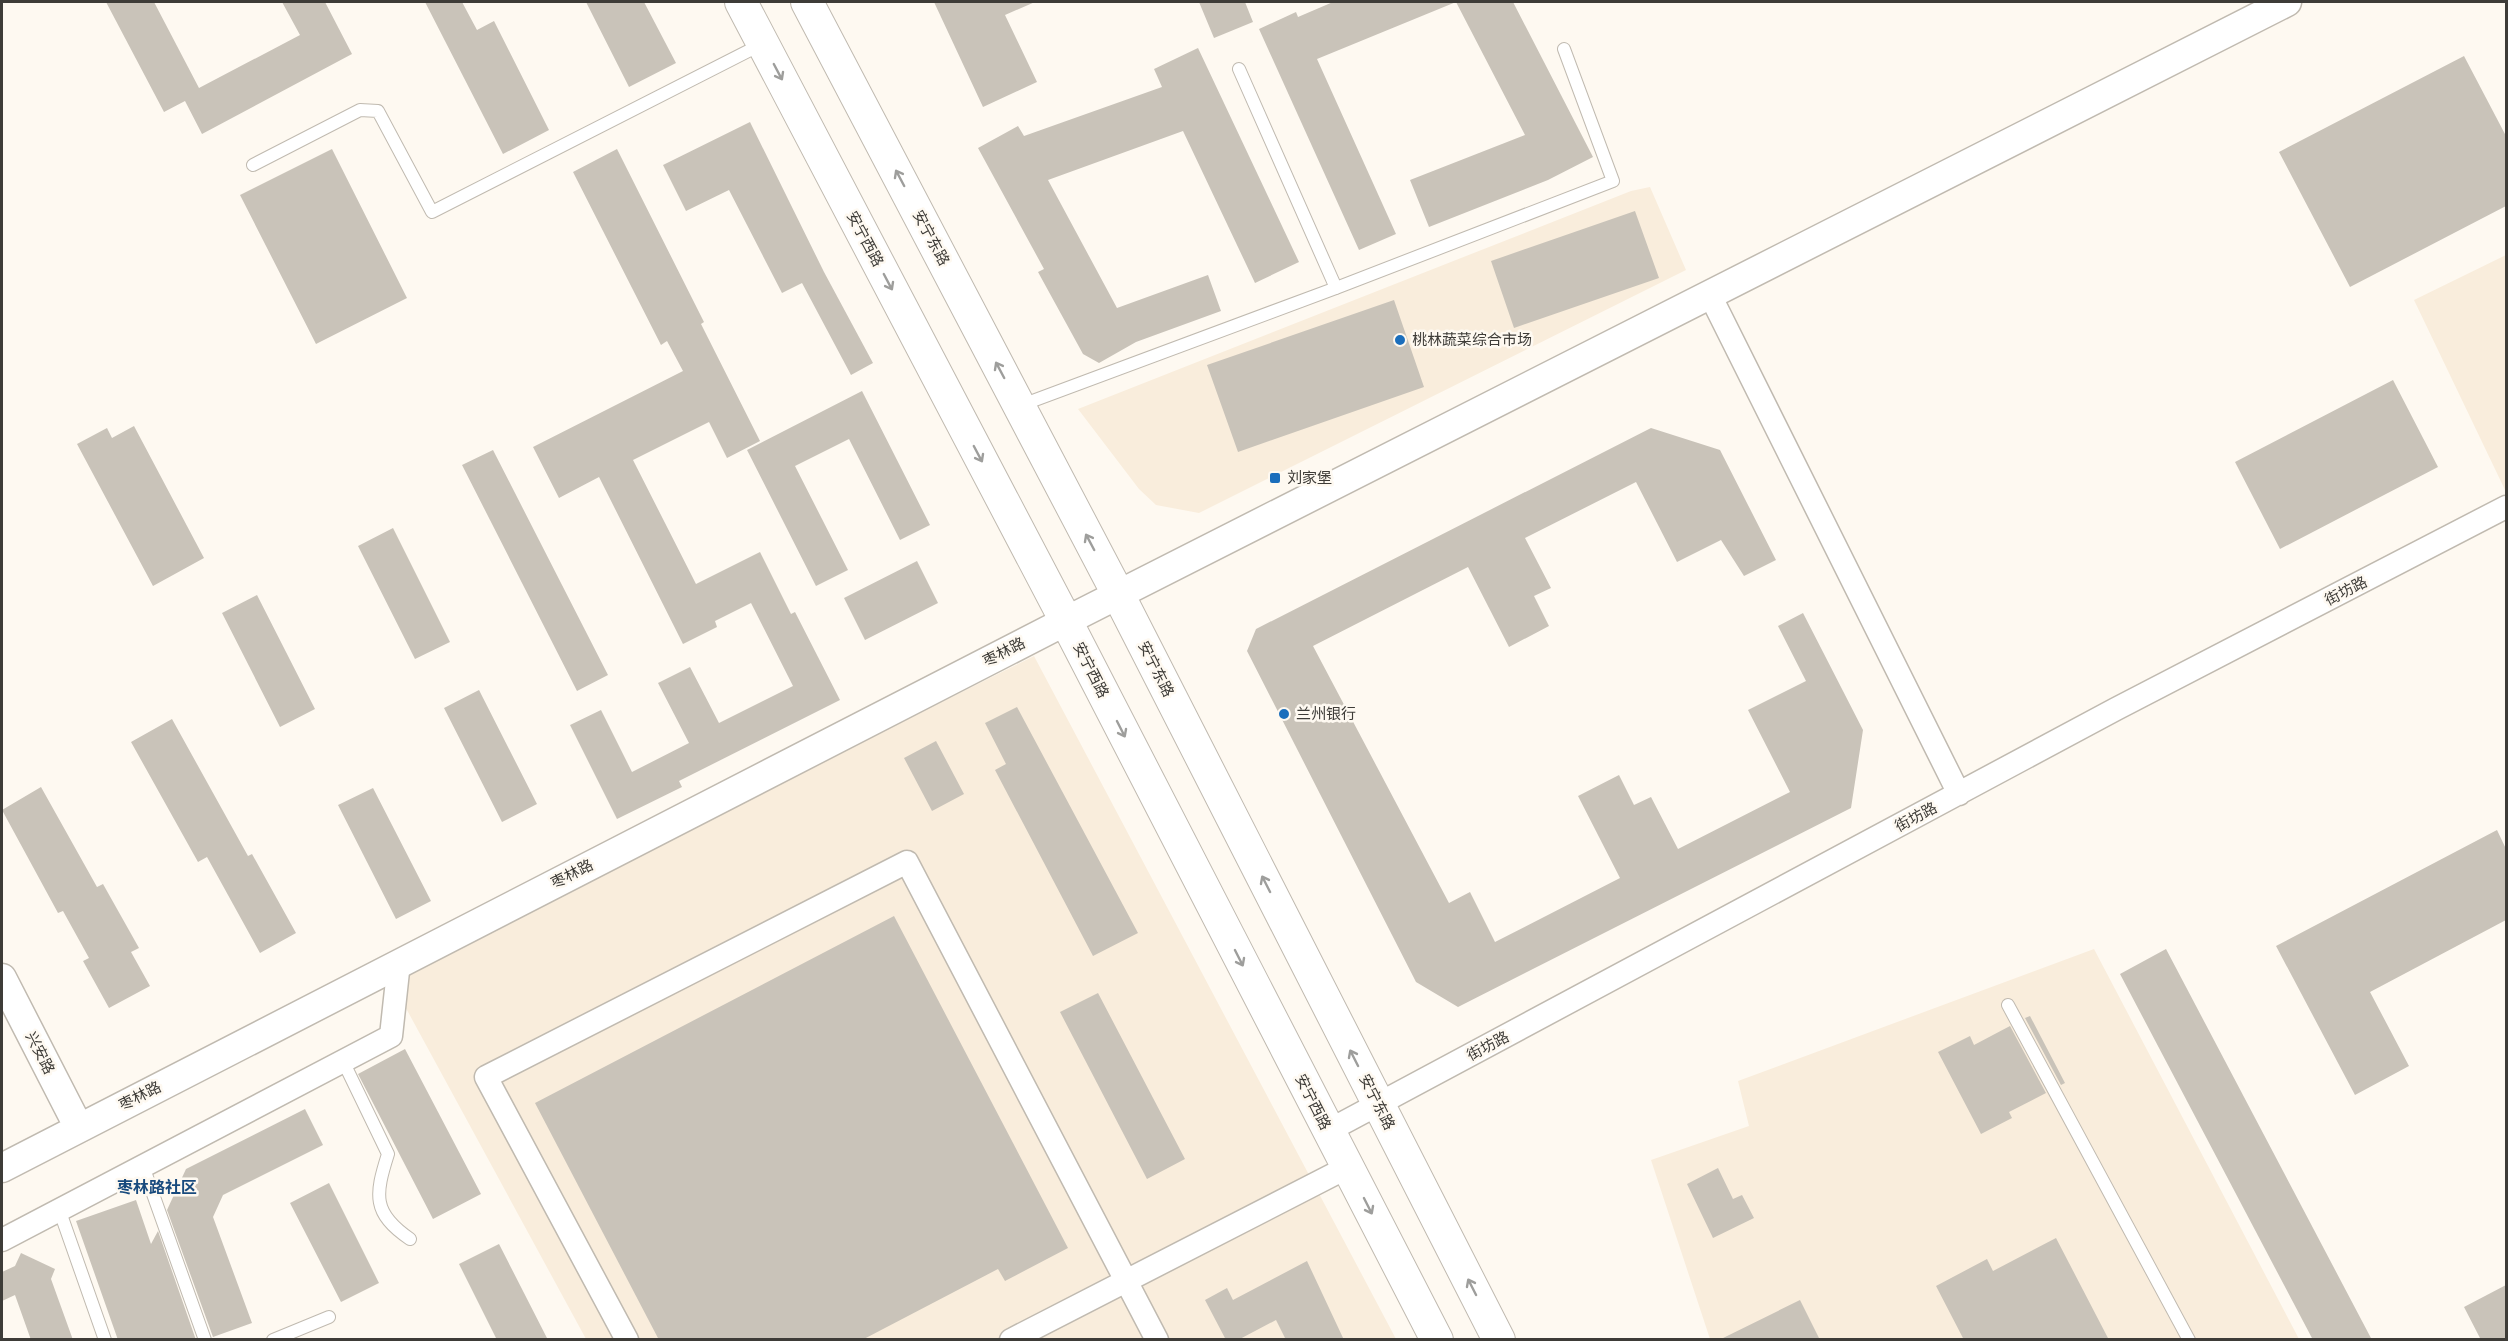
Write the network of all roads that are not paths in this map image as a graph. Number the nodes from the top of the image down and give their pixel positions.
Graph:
1 (741, 2) edge
2 (807, 2) edge
3 (2287, 2) edge
4 (763, 43) junction
5 (1564, 49) dead end
6 (1239, 69) dead end
7 (253, 165) dead end
8 (1336, 288) junction
9 (1709, 293) junction
10 (1019, 406) junction
11 (2506, 507) edge
12 (1118, 594) junction
13 (1066, 621) junction
14 (1959, 794) junction
15 (399, 962) junction
16 (2, 978) edge
17 (2008, 1005) dead end
18 (343, 1061) junction
19 (1378, 1104) junction
20 (79, 1128) junction
21 (1328, 1131) junction
22 (143, 1166) junction
23 (1348, 1167) junction
24 (2, 1168) edge
25 (59, 1209) junction
26 (410, 1239) dead end
27 (2, 1240) edge
28 (1126, 1280) junction
29 (328, 1317) dead end
30 (105, 1340) edge
31 (205, 1340) edge
32 (273, 1340) edge
33 (627, 1340) edge
34 (1011, 1340) edge
35 (1157, 1340) edge
36 (1437, 1340) edge
37 (1499, 1340) edge
38 (2189, 1340) edge

1 - 4 main road, 安宁西路
10 -> 2 main road, 安宁东路
3 - 9 street, 枣林路
4 - 7 lane
4 -> 13 main road, 安宁西路
5 - 8 lane
6 - 8 lane
8 - 10 lane
9 - 12 street, 枣林路
9 - 14 street
12 -> 10 main road, 安宁东路
11 - 14 street, 街坊路
12 - 13 street, 枣林路
19 -> 12 main road, 安宁东路
13 - 15 street, 枣林路
13 -> 21 main road, 安宁西路
14 - 19 street, 街坊路
15 - 18 street
15 - 20 street, 枣林路
16 - 20 street, 兴安路
17 - 38 lane
18 - 22 street
18 - 26 lane
19 - 21 street, 街坊路
37 -> 19 main road, 安宁东路
20 - 24 street, 枣林路
21 - 23 main road, 安宁西路
22 - 25 street
22 - 31 lane
23 - 28 street
23 -> 36 main road, 安宁西路
25 - 27 street
25 - 30 lane
28 - 33 street
28 - 34 street
28 - 35 street
29 - 32 lane

